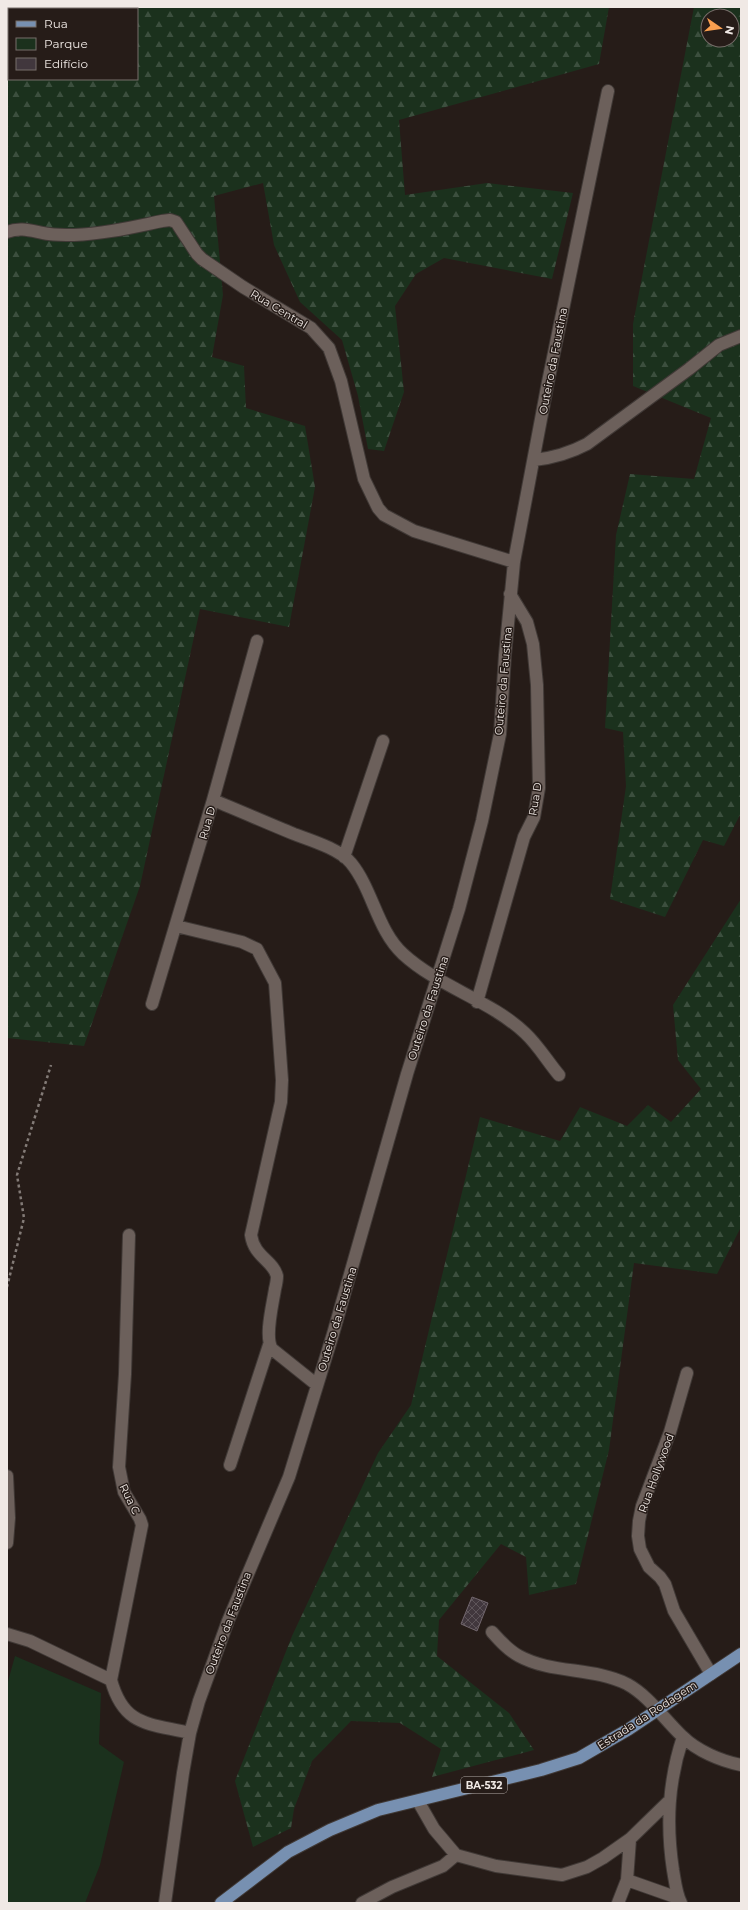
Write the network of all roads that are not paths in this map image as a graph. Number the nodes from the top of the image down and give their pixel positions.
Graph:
1 (608, 91) dead end
2 (7, 232) edge
3 (741, 336) edge
4 (534, 460) junction
5 (514, 562) junction
6 (510, 594) junction
7 (257, 641) dead end
8 (383, 741) dead end
9 (213, 800) junction
10 (344, 857) junction
11 (176, 926) junction
12 (438, 979) junction
13 (477, 1002) junction
14 (152, 1004) dead end
15 (559, 1075) dead end
16 (129, 1235) dead end
17 (269, 1345) junction
18 (687, 1373) dead end
19 (317, 1385) junction
20 (230, 1465) dead end
21 (7, 1476) edge
22 (7, 1543) edge
23 (492, 1632) dead end
24 (7, 1634) edge
25 (741, 1654) edge
26 (711, 1674) junction
27 (111, 1680) junction
28 (658, 1710) junction
29 (190, 1734) junction
30 (682, 1737) junction
31 (741, 1765) edge
32 (418, 1801) junction
33 (668, 1802) junction
34 (630, 1839) junction
35 (456, 1855) junction
36 (626, 1880) junction
37 (680, 1901) edge
38 (165, 1903) edge
39 (221, 1903) edge
40 (362, 1903) edge
41 (618, 1903) edge

1 - 4 street, Outeiro da Faustina
2 - 5 street, Rua Central
3 - 4 street
4 - 5 street, Outeiro da Faustina
5 - 6 street, Outeiro da Faustina
6 - 12 street, Outeiro da Faustina
6 - 13 street, Rua D
7 - 9 street, Rua D
8 - 10 street
9 - 10 street
9 - 11 street, Rua D
10 - 12 street
11 - 14 street, Rua D
11 - 17 street
12 - 13 street
12 - 19 street, Outeiro da Faustina
13 - 15 street
16 - 27 street, Rua C
17 - 19 street
17 - 20 street
18 - 26 street, Rua Hollywood
19 - 29 street, Outeiro da Faustina
21 - 22 street
23 - 28 street
24 - 27 street
25 - 26 main road, Estrada da Rodagem / BA-532
26 - 28 main road, Estrada da Rodagem / BA-532
27 - 29 street
28 - 30 street
28 - 32 main road, Estrada da Rodagem / BA-532
29 - 38 street, Outeiro da Faustina
30 - 31 street
30 - 33 street
32 - 35 street
32 - 39 main road, Estrada da Rodagem / BA-532
33 - 34 street
33 - 37 street
34 - 35 street
34 - 36 street
35 - 40 street
36 - 37 street
36 - 41 street

